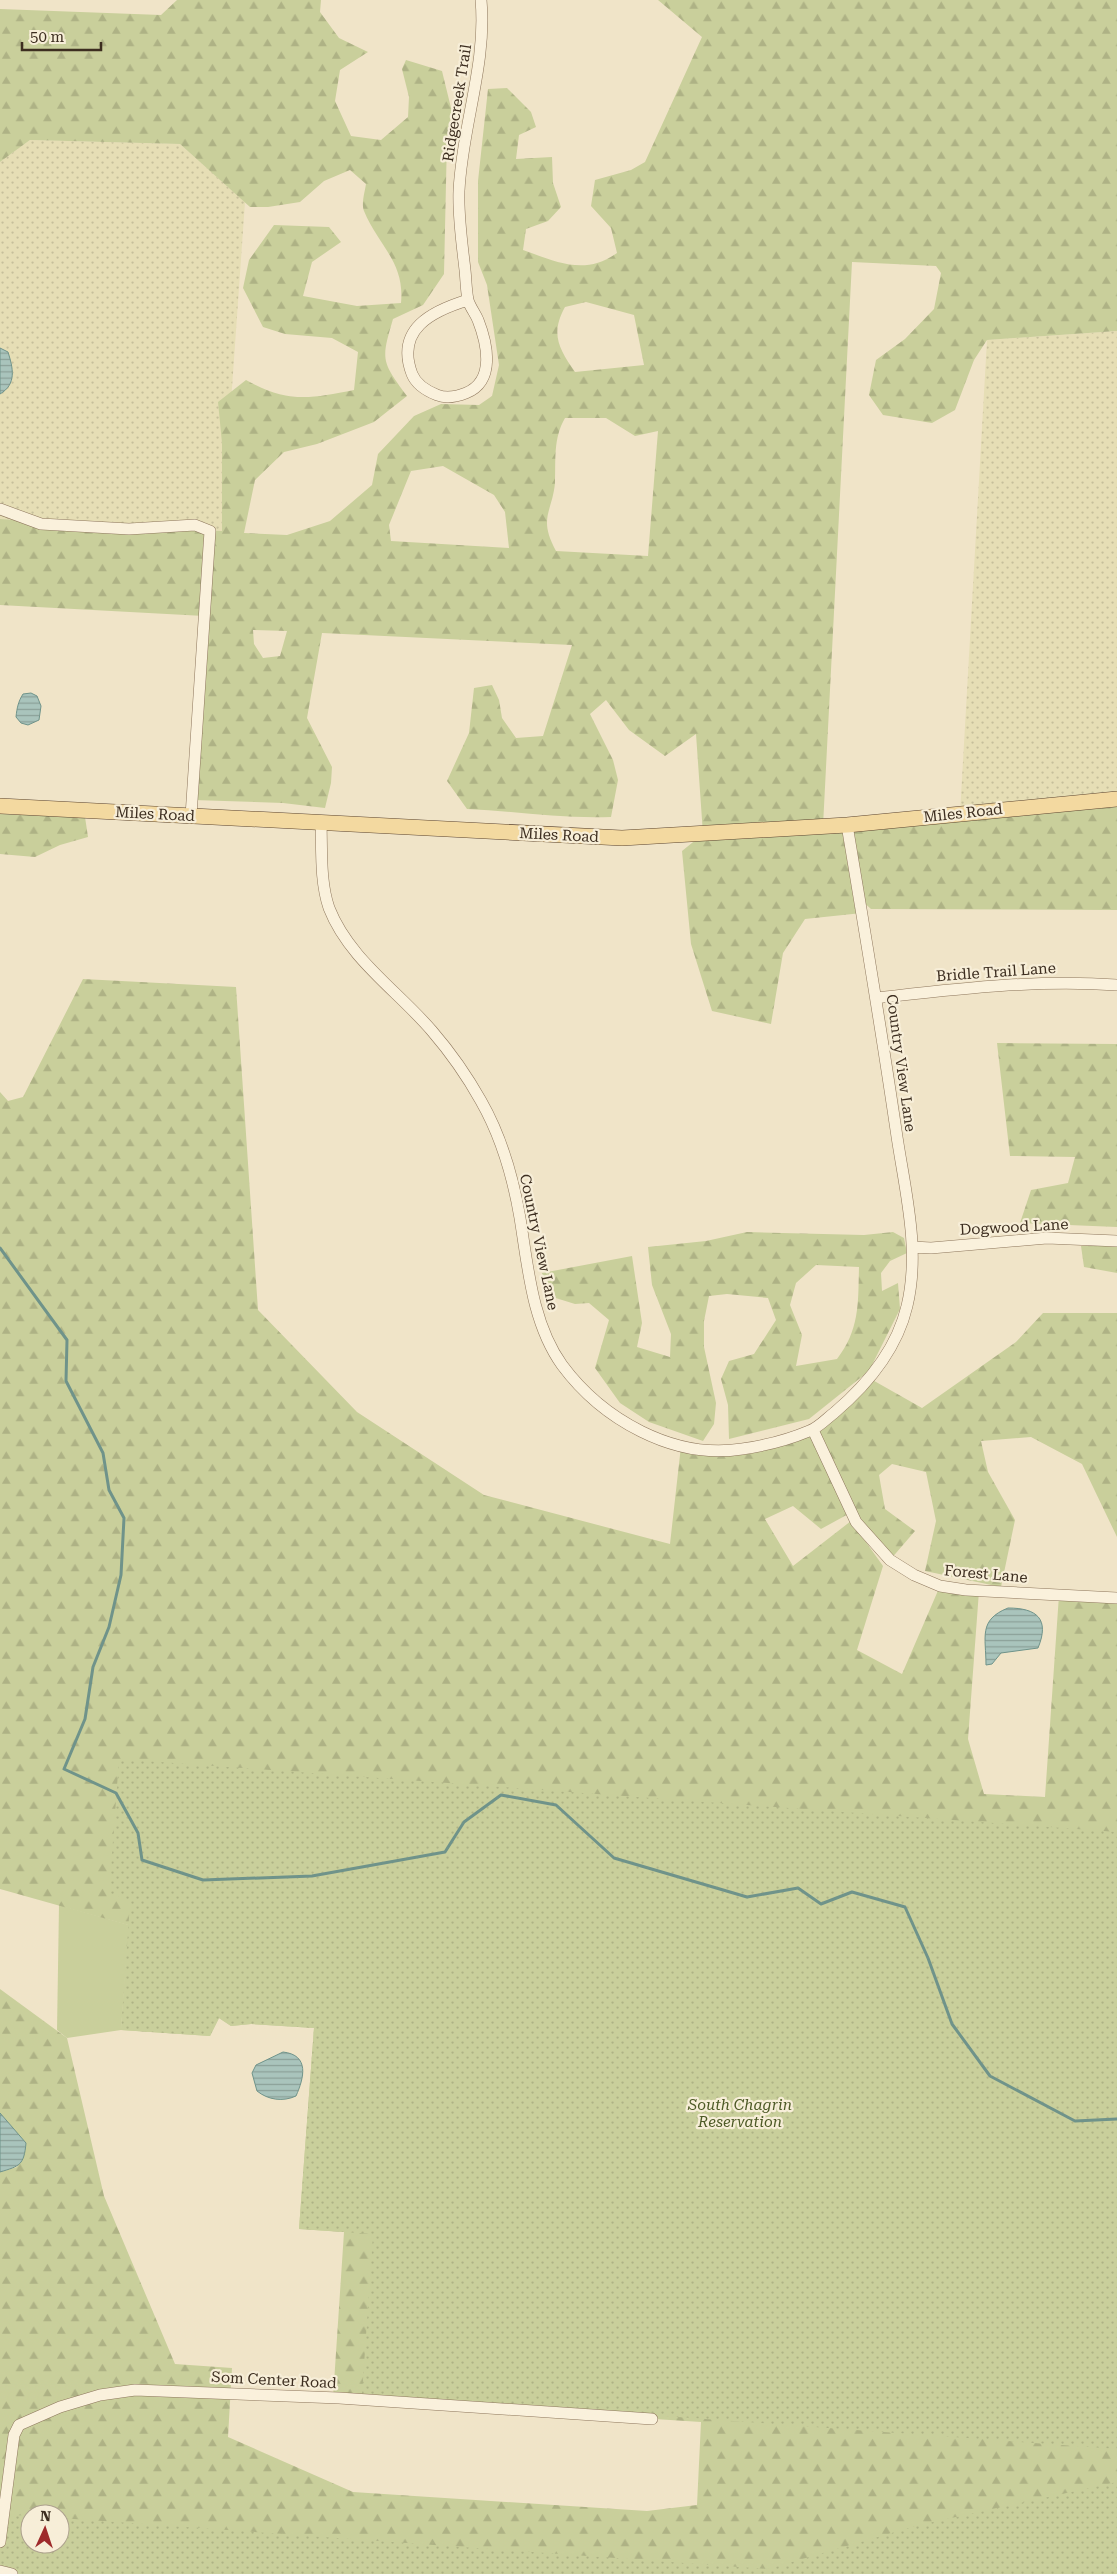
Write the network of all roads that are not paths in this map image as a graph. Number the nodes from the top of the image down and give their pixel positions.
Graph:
1 (481, 0) edge
2 (468, 300) junction
3 (0, 509) edge
4 (1117, 799) edge
5 (0, 806) edge
6 (191, 816) junction
7 (321, 824) junction
8 (846, 825) junction
9 (1117, 985) edge
10 (876, 998) junction
11 (1117, 1241) edge
12 (913, 1247) junction
13 (813, 1430) junction
14 (1117, 1598) edge
15 (652, 2419) dead end
16 (0, 2542) edge
17 (0, 2571) edge
18 (12, 2574) edge

1 - 2 street, Ridgecreek Trail
2 - 2 street, Ridgecreek Trail
3 - 6 street
4 - 8 main road, Miles Road
5 - 6 main road, Miles Road
6 - 7 main road, Miles Road
7 - 8 main road, Miles Road
7 - 13 street, Country View Lane
8 - 10 street, Country View Lane
9 - 10 street, Bridle Trail Lane
10 - 12 street, Country View Lane
11 - 12 street, Dogwood Lane
12 - 13 street, Country View Lane
13 - 14 street, Forest Lane
15 - 16 street, Som Center Road
17 - 18 street

